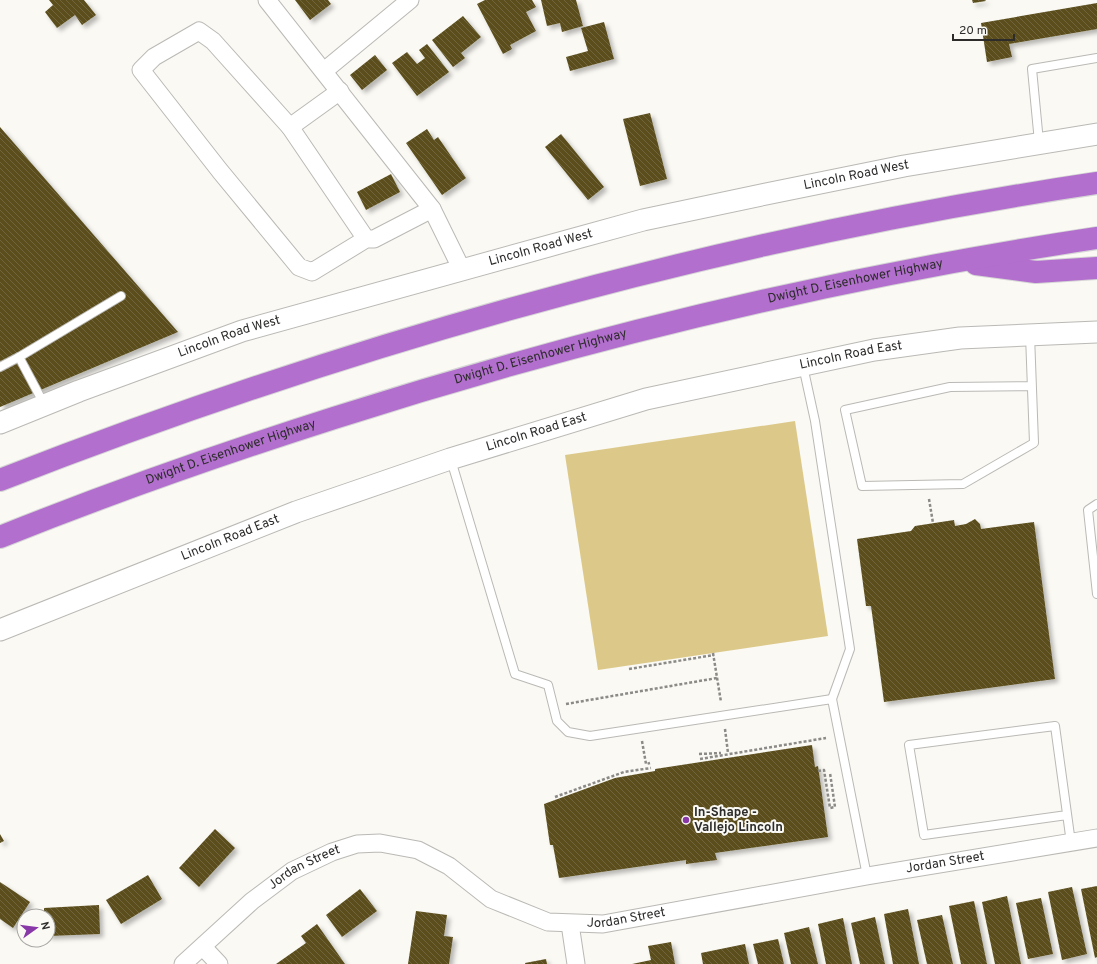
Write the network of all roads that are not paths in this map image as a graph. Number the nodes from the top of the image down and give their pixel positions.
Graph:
1 (267, 0) edge
2 (410, 0) edge
3 (1097, 58) edge
4 (324, 71) junction
5 (340, 91) junction
6 (290, 127) junction
7 (1097, 134) edge
8 (1039, 142) junction
9 (1097, 183) edge
10 (432, 209) junction
11 (1097, 238) edge
12 (366, 239) junction
13 (951, 262) junction
14 (1097, 268) edge
15 (462, 270) junction
16 (121, 296) dead end
17 (1097, 332) edge
18 (1030, 335) junction
19 (19, 357) junction
20 (802, 366) junction
21 (0, 367) edge
22 (1031, 386) junction
23 (45, 405) junction
24 (0, 423) edge
25 (450, 459) junction
26 (0, 480) edge
27 (1097, 504) edge
28 (0, 537) edge
29 (1097, 594) edge
30 (0, 630) edge
31 (832, 699) junction
32 (1067, 815) junction
33 (1097, 838) edge
34 (1071, 842) junction
35 (867, 876) junction
36 (570, 924) junction
37 (203, 947) junction
38 (183, 964) edge
39 (219, 964) edge
40 (576, 964) edge

1 - 4 street
2 - 4 street
3 - 8 lane
4 - 5 street
5 - 6 street
5 - 10 street
6 - 12 street
6 - 12 street
7 - 8 street, Lincoln Road West
8 - 15 street, Lincoln Road West
9 - 26 highway
10 - 12 street
10 - 15 street
11 - 13 highway, Dwight D. Eisenhower Highway
13 - 14 highway
13 - 28 highway, Dwight D. Eisenhower Highway
15 - 23 street, Lincoln Road West
16 - 19 lane
17 - 18 street, Lincoln Road East
18 - 20 street, Lincoln Road East
18 - 22 lane
19 - 21 lane
19 - 23 lane
20 - 25 street, Lincoln Road East
20 - 31 lane
22 - 22 lane
23 - 24 street, Lincoln Road West
25 - 30 street, Lincoln Road East
25 - 31 lane
27 - 29 lane
31 - 35 lane
32 - 32 lane
32 - 34 lane
33 - 34 street, Jordan Street
34 - 35 street, Jordan Street
35 - 36 street, Jordan Street
36 - 37 street, Jordan Street
36 - 40 street
37 - 38 street, Jordan Street
37 - 39 street

